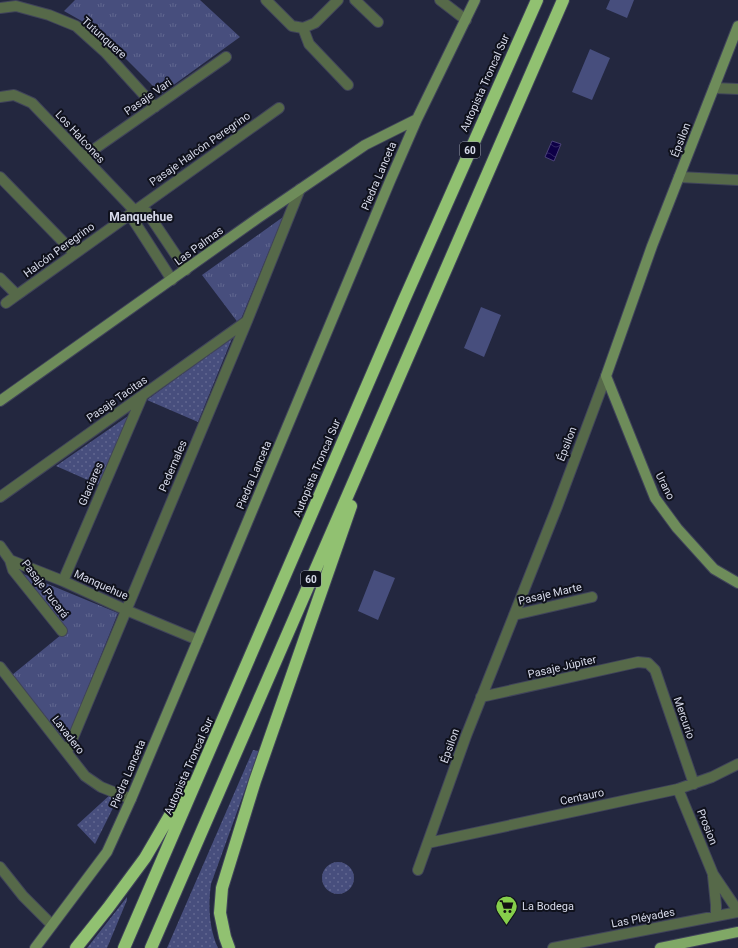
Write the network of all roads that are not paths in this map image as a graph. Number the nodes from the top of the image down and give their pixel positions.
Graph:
1 (266, 0) edge
2 (338, 0) edge
3 (355, 0) edge
4 (440, 0) edge
5 (475, 0) edge
6 (537, 0) edge
7 (563, 0) edge
8 (0, 8) edge
9 (466, 20) junction
10 (378, 22) dead end
11 (738, 26) edge
12 (303, 28) junction
13 (226, 56) dead end
14 (348, 85) dead end
15 (714, 88) junction
16 (738, 89) edge
17 (0, 96) edge
18 (155, 107) junction
19 (279, 108) dead end
20 (417, 119) junction
21 (83, 157) junction
22 (0, 177) edge
23 (679, 177) junction
24 (738, 180) edge
25 (300, 189) junction
26 (134, 211) junction
27 (74, 253) junction
28 (186, 270) junction
29 (0, 278) edge
30 (172, 280) junction
31 (17, 295) junction
32 (6, 303) dead end
33 (248, 321) junction
34 (606, 376) junction
35 (142, 397) junction
36 (1, 399) edge
37 (381, 418) junction
38 (0, 497) edge
39 (0, 546) edge
40 (10, 560) junction
41 (63, 581) junction
42 (738, 584) edge
43 (592, 597) dead end
44 (126, 610) junction
45 (514, 614) junction
46 (62, 631) dead end
47 (198, 640) junction
48 (648, 663) joint
49 (0, 667) edge
50 (481, 697) junction
51 (215, 738) junction
52 (67, 752) junction
53 (738, 764) edge
54 (694, 784) junction
55 (678, 789) junction
56 (131, 799) junction
57 (428, 843) junction
58 (0, 867) edge
59 (418, 870) dead end
60 (713, 874) junction
61 (738, 911) edge
62 (716, 916) junction
63 (52, 925) junction
64 (738, 932) edge
65 (35, 948) edge
66 (76, 948) edge
67 (124, 948) edge
68 (150, 948) edge
69 (229, 948) edge
70 (553, 948) edge
71 (660, 948) edge

1 - 12 street
2 - 12 street
3 - 10 street
4 - 9 street
5 - 9 street, Piedra Lanceta
6 - 51 highway, Autopista Troncal Sur / 60
7 - 37 highway, 60
8 - 18 street, Tutunquere
9 - 20 street, Piedra Lanceta
11 - 15 street, Épsilon
12 - 14 street
13 - 18 street, Pasaje Vari
15 - 16 street
15 - 23 street, Épsilon
17 - 21 street, Los Halcones
18 - 21 street, Pasaje Vari
19 - 26 street, Pasaje Halcón Peregrino
20 - 25 street, Las Palmas
20 - 47 street, Piedra Lanceta
21 - 26 street, Los Halcones
22 - 27 street
23 - 24 street
23 - 34 street, Épsilon
25 - 28 street, Las Palmas
25 - 33 street, Pedernales
26 - 27 street, Halcón Peregrino
26 - 28 street, Los Halcones
26 - 30 street, Los Halcones
27 - 31 street, Halcón Peregrino
28 - 30 street, Las Palmas
29 - 31 street
30 - 36 street, Las Palmas
31 - 32 street, Halcón Peregrino
33 - 35 street, Pasaje Tacitas
33 - 44 street, Pedernales
34 - 42 street, Urano
34 - 45 street, Épsilon
35 - 38 street, Pasaje Tacitas
35 - 41 street, Glaciares
37 - 68 highway, 60
37 - 69 highway
39 - 40 street
40 - 41 street, Manquehue
40 - 46 street, Pasaje Pucará
41 - 44 street, Manquehue
43 - 45 street, Pasaje Marte
44 - 47 street, Manquehue
44 - 52 street, Pedernales
45 - 50 street, Épsilon
47 - 56 street, Piedra Lanceta
48 - 50 street, Pasaje Júpiter
48 - 54 street, Mercurio
49 - 52 street, Lavadero
50 - 57 street, Épsilon
51 - 66 highway
51 - 67 highway, Autopista Troncal Sur / 60
52 - 56 street, Lavadero
53 - 54 street, Centauro
54 - 55 street, Centauro
55 - 57 street, Centauro
55 - 60 street, Prosion
56 - 63 street, Piedra Lanceta
57 - 59 street, Épsilon
58 - 63 street
60 - 61 street, Prosion
60 - 62 street, Prosion
61 - 62 street, Las Pléyades
62 - 70 street, Las Pléyades
63 - 65 street, Piedra Lanceta
64 - 71 main road

